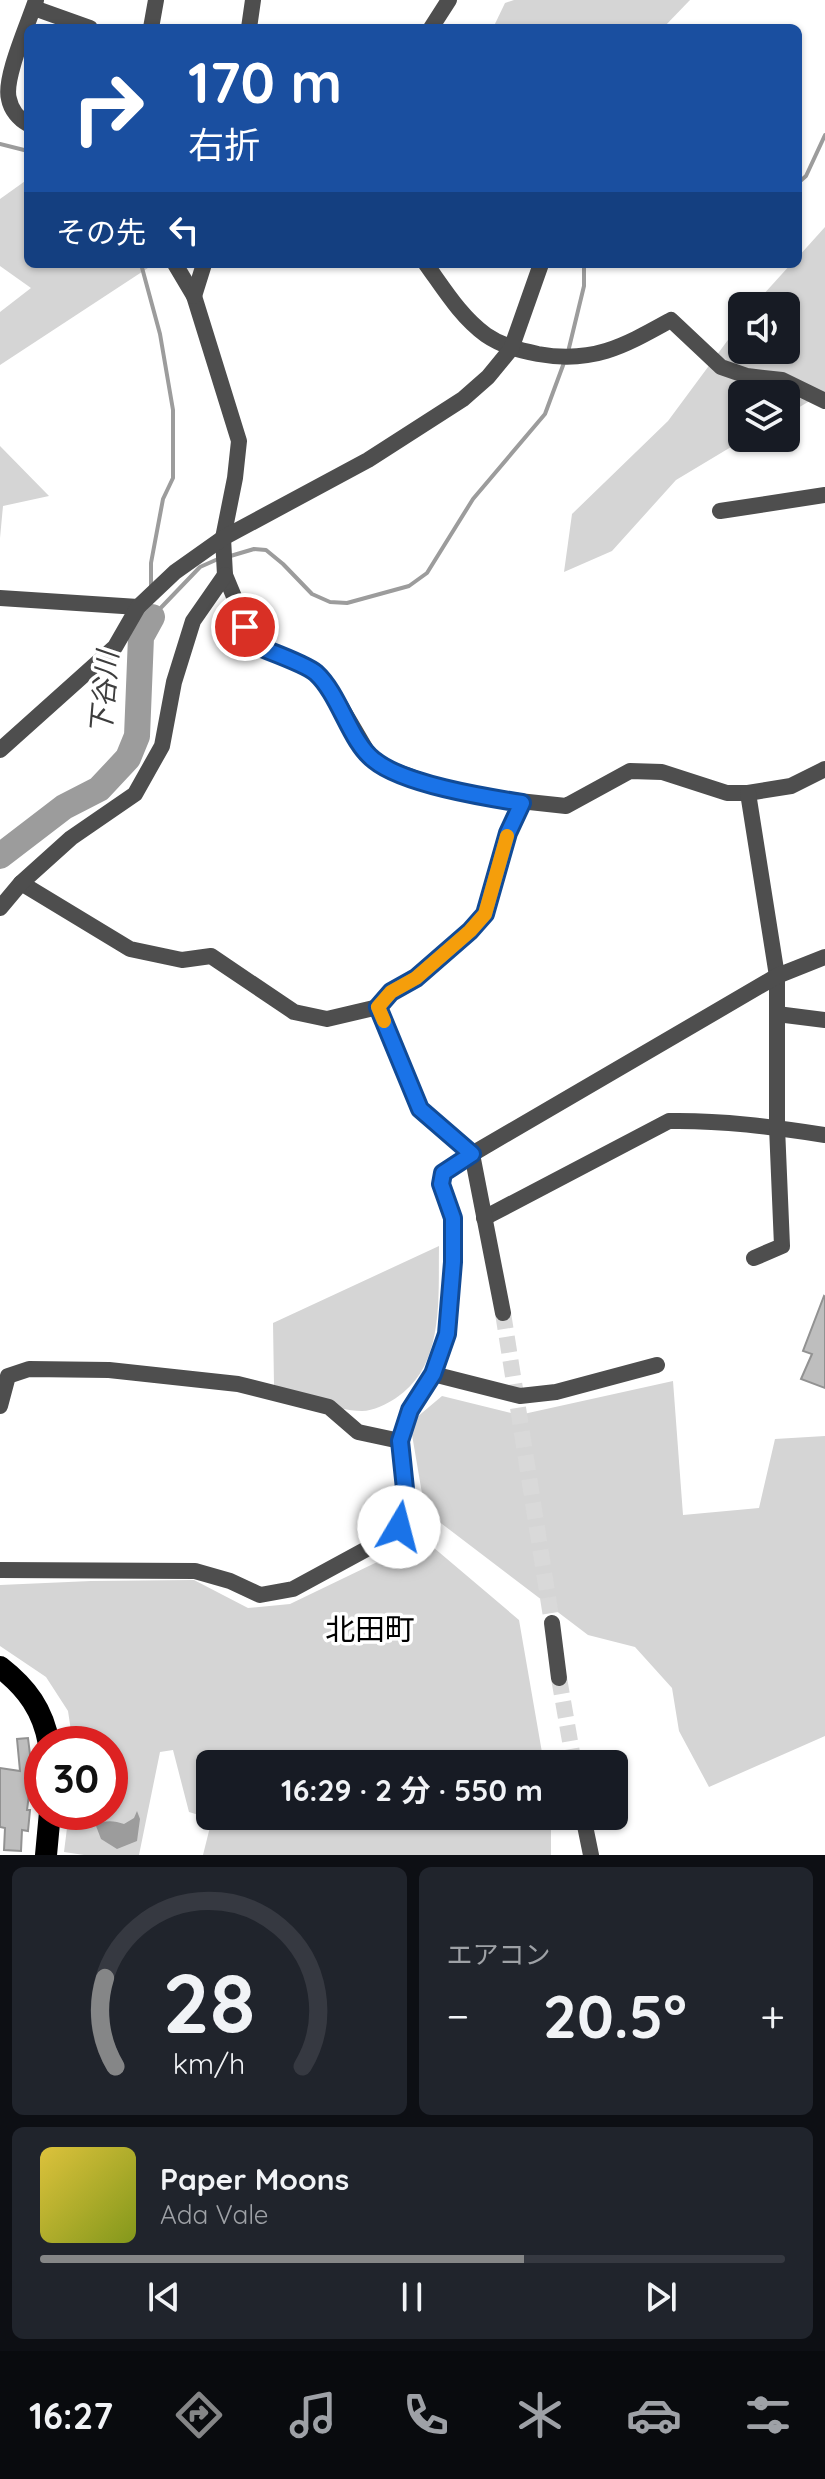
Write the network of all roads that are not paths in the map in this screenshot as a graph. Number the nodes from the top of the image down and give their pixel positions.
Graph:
1 (156, 0) edge
2 (253, 0) edge
3 (449, 0) edge
4 (35, 4) edge
5 (27, 24) edge
6 (81, 24) edge
7 (152, 24) edge
8 (250, 24) edge
9 (434, 24) edge
10 (24, 30) edge
11 (4, 77) edge
12 (24, 121) edge
13 (177, 268) edge
14 (203, 268) edge
15 (429, 268) edge
16 (540, 268) edge
17 (194, 296) junction
18 (511, 349) junction
19 (825, 401) edge
20 (825, 495) edge
21 (720, 511) dead end
22 (223, 538) junction
23 (225, 575) junction
24 (0, 598) edge
25 (138, 607) junction
26 (0, 750) edge
27 (825, 769) edge
28 (748, 793) junction
29 (522, 803) junction
30 (21, 883) junction
31 (0, 908) edge
32 (825, 957) edge
33 (777, 976) junction
34 (378, 1007) junction
35 (777, 1014) junction
36 (825, 1020) edge
37 (777, 1127) junction
38 (825, 1135) edge
39 (472, 1154) junction
40 (484, 1218) junction
41 (754, 1258) dead end
42 (503, 1313) tunnel mouth
43 (657, 1365) dead end
44 (433, 1374) junction
45 (0, 1406) edge
46 (400, 1441) junction
47 (0, 1570) edge
48 (552, 1623) tunnel mouth
49 (0, 1667) edge
50 (559, 1678) tunnel mouth
51 (44, 1726) edge
52 (48, 1830) edge
53 (586, 1830) edge
54 (46, 1855) edge
55 (591, 1855) edge

1 - 7 street
2 - 8 street
3 - 9 street
4 - 5 street
4 - 6 street
10 - 11 street
11 - 12 street
13 - 17 street
14 - 17 street
15 - 18 street
16 - 18 street
17 - 22 street
18 - 19 street
18 - 22 street
20 - 21 street
22 - 23 street
22 - 25 street
23 - 29 street
23 - 30 street
24 - 25 street
25 - 26 street
27 - 28 street
28 - 29 street
28 - 33 street
29 - 34 street
30 - 31 street
30 - 34 street
32 - 33 street
33 - 35 street
33 - 39 street
34 - 39 street
35 - 36 street
35 - 37 street
37 - 38 street
37 - 40 street
37 - 41 street
39 - 40 street
39 - 44 street
40 - 42 street
43 - 44 street
44 - 46 street
45 - 46 street
46 - 47 street
48 - 50 street
49 - 51 highway
52 - 54 highway
53 - 55 street

